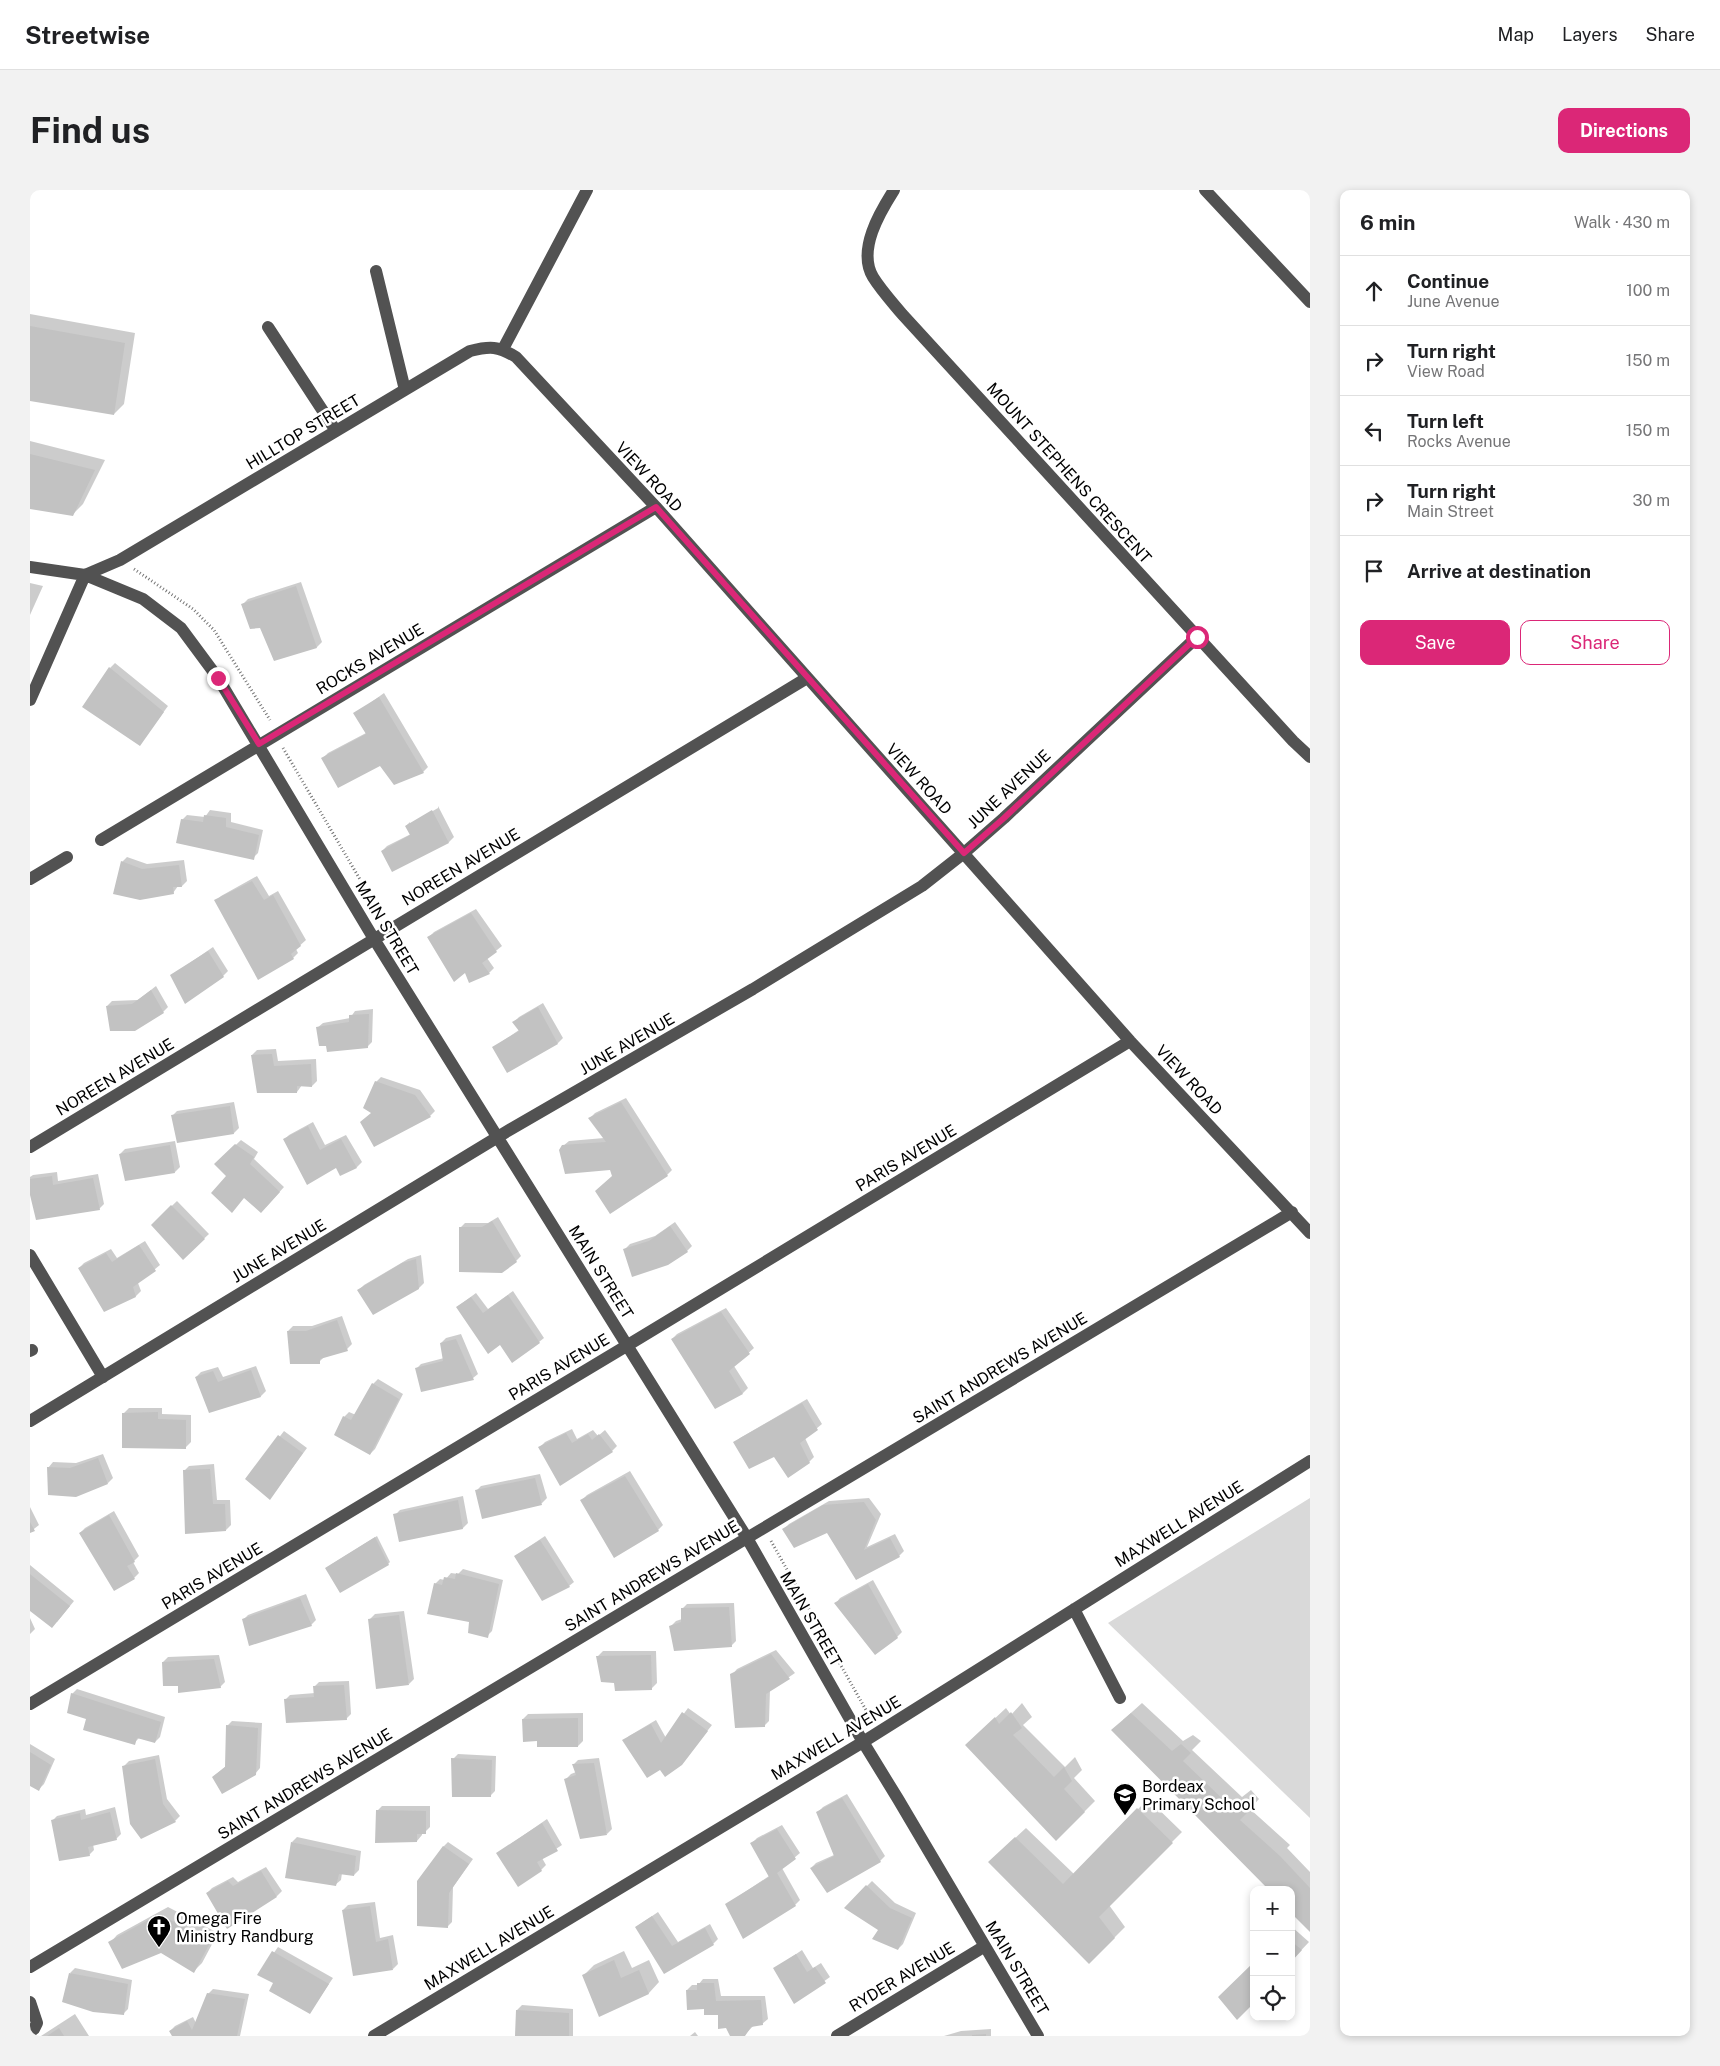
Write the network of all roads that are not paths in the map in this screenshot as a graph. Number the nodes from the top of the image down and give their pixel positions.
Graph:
1 (587, 190) edge
2 (894, 190) edge
3 (1205, 190) edge
4 (376, 271) dead end
5 (1310, 302) edge
6 (268, 327) dead end
7 (503, 349) junction
8 (405, 390) junction
9 (336, 431) junction
10 (656, 507) junction
11 (30, 567) edge
12 (85, 575) junction
13 (1197, 637) junction
14 (807, 678) junction
15 (30, 700) edge
16 (259, 744) junction
17 (1310, 757) edge
18 (101, 840) dead end
19 (964, 853) junction
20 (66, 857) dead end
21 (30, 880) edge
22 (374, 939) junction
23 (1130, 1041) junction
24 (498, 1137) junction
25 (30, 1147) edge
26 (1292, 1212) junction
27 (1310, 1233) edge
28 (30, 1256) edge
29 (628, 1345) junction
30 (103, 1377) junction
31 (30, 1421) edge
32 (1310, 1461) edge
33 (747, 1538) junction
34 (1074, 1609) junction
35 (1120, 1698) dead end
36 (30, 1704) edge
37 (863, 1742) junction
38 (985, 1946) junction
39 (30, 1967) edge
40 (30, 2002) edge
41 (30, 2032) edge
42 (374, 2036) edge
43 (837, 2036) edge
44 (1038, 2036) edge

1 - 7 street
2 - 13 street, MOUNT STEPHENS CRESCENT
3 - 5 street
4 - 8 street
6 - 9 street
7 - 8 street, HILLTOP STREET
7 - 10 street, VIEW ROAD
8 - 9 street, HILLTOP STREET
9 - 12 street, HILLTOP STREET
10 - 14 street, VIEW ROAD
10 - 16 street, ROCKS AVENUE
11 - 12 street, MAIN STREET
12 - 15 street
12 - 16 street, MAIN STREET
13 - 17 street, MOUNT STEPHENS CRESCENT
13 - 19 street, JUNE AVENUE
14 - 19 street, VIEW ROAD
14 - 22 street, NOREEN AVENUE
16 - 18 street, ROCKS AVENUE
16 - 22 street, MAIN STREET
19 - 23 street, VIEW ROAD
19 - 24 street, JUNE AVENUE
20 - 21 street
22 - 24 street, MAIN STREET
22 - 25 street, NOREEN AVENUE
23 - 26 street, VIEW ROAD
23 - 29 street, PARIS AVENUE
24 - 29 street, MAIN STREET
24 - 30 street, JUNE AVENUE
26 - 27 street, VIEW ROAD
26 - 33 street, SAINT ANDREWS AVENUE
28 - 30 street
29 - 33 street, MAIN STREET
29 - 36 street, PARIS AVENUE
30 - 31 street, JUNE AVENUE
32 - 34 street, MAXWELL AVENUE
33 - 37 street, MAIN STREET
33 - 39 street, SAINT ANDREWS AVENUE
34 - 35 street
34 - 37 street, MAXWELL AVENUE
37 - 38 street, MAIN STREET
37 - 42 street, MAXWELL AVENUE
38 - 43 street, RYDER AVENUE
38 - 44 street, MAIN STREET
40 - 41 street

